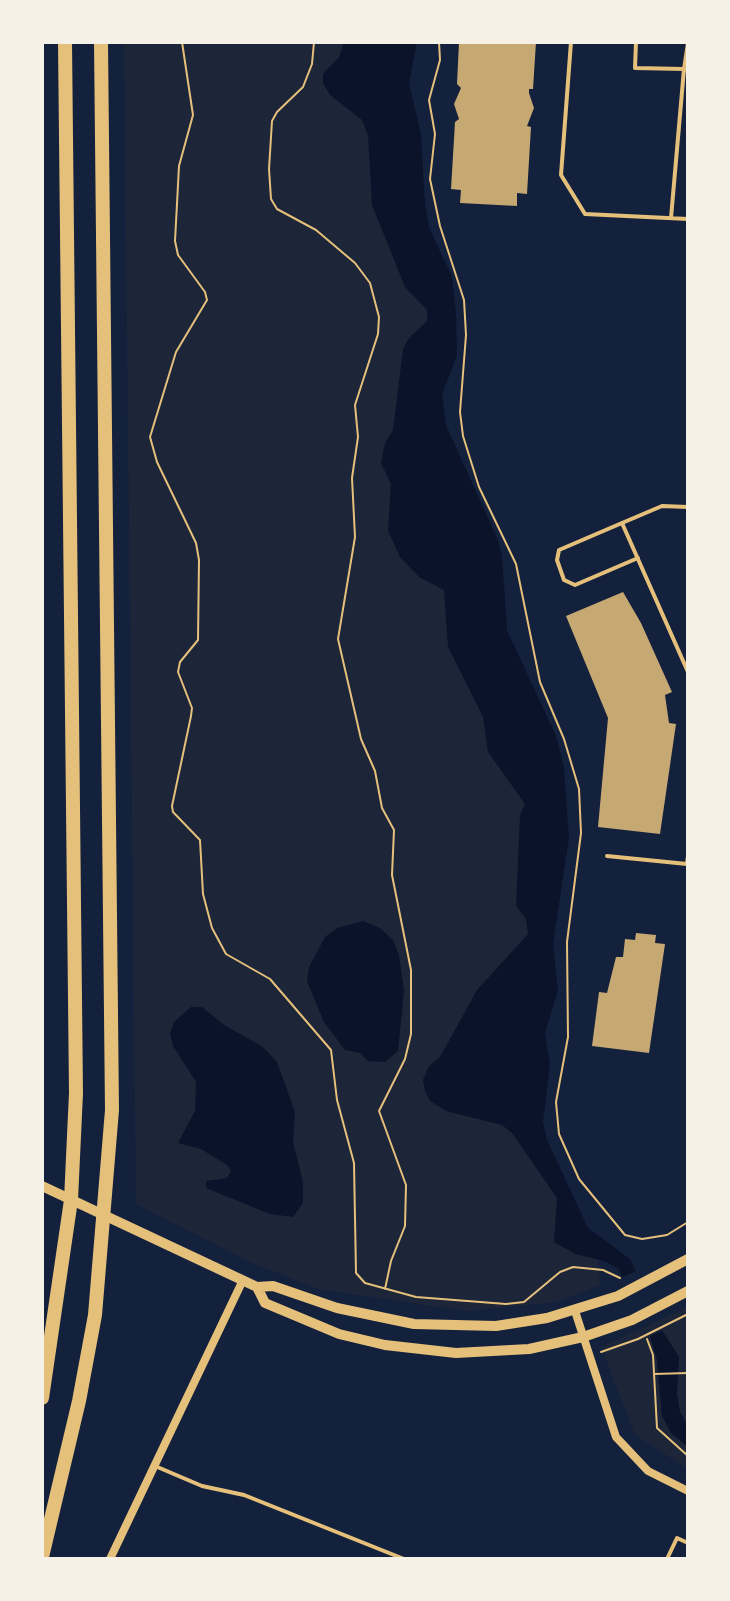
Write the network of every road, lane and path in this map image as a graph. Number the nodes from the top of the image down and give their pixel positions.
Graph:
1 (65, 42) edge
2 (101, 42) edge
3 (182, 42) edge
4 (314, 42) edge
5 (439, 42) edge
6 (571, 42) edge
7 (636, 42) edge
8 (688, 43) edge
9 (686, 70) edge
10 (671, 218) junction
11 (688, 219) edge
12 (688, 507) edge
13 (622, 523) junction
14 (638, 558) junction
15 (688, 672) edge
16 (607, 856) dead end
17 (688, 856) edge
18 (688, 864) edge
19 (42, 1186) edge
20 (71, 1200) junction
21 (105, 1216) junction
22 (688, 1222) edge
23 (688, 1259) edge
24 (620, 1278) dead end
25 (243, 1280) junction
26 (257, 1287) junction
27 (385, 1289) junction
28 (688, 1291) edge
29 (575, 1311) junction
30 (688, 1314) edge
31 (583, 1337) junction
32 (647, 1339) dead end
33 (607, 1350) dead end
34 (687, 1372) edge
35 (656, 1374) junction
36 (42, 1398) edge
37 (688, 1456) edge
38 (155, 1466) junction
39 (688, 1491) edge
40 (688, 1543) edge
41 (42, 1557) edge
42 (110, 1559) edge
43 (404, 1559) edge
44 (667, 1559) edge

1 - 20 highway
2 - 21 highway
3 - 27 path
4 - 27 path
5 - 22 path
6 - 10 lane
7 - 9 lane
8 - 9 lane
9 - 10 lane
10 - 11 lane
12 - 13 lane
13 - 14 lane
13 - 14 lane
14 - 15 lane
16 - 18 lane
17 - 18 lane
19 - 20 street
20 - 21 street
20 - 36 highway
21 - 25 street
21 - 41 highway
23 - 29 street
24 - 27 path
25 - 26 street
25 - 38 street
26 - 29 street
26 - 31 street
28 - 31 street
29 - 31 street
30 - 33 path
31 - 39 street
32 - 35 path
34 - 35 path
35 - 37 path
38 - 42 street
38 - 43 lane
40 - 44 lane

